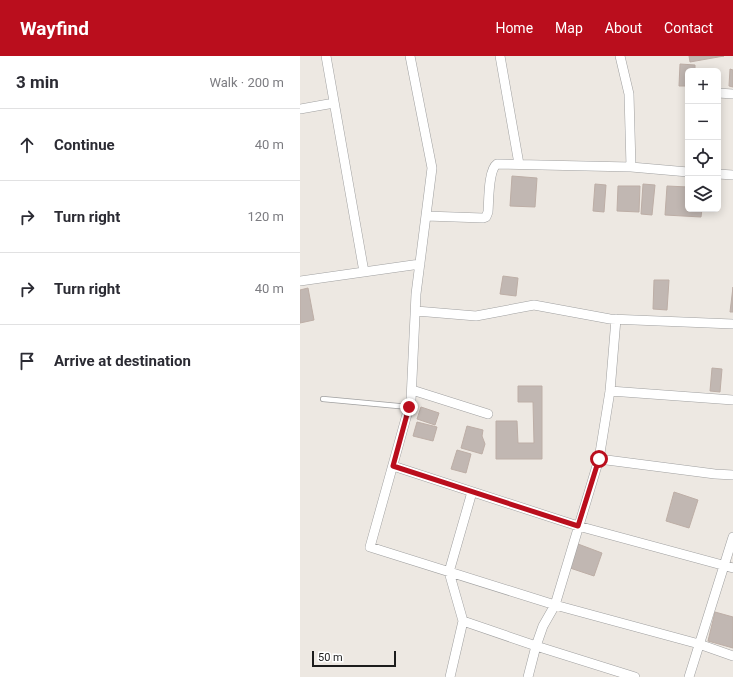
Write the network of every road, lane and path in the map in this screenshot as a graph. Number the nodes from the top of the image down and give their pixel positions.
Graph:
1 (326, 56) edge
2 (410, 56) edge
3 (500, 56) edge
4 (620, 56) edge
5 (721, 93) edge
6 (733, 94) edge
7 (334, 102) junction
8 (300, 109) edge
9 (519, 164) junction
10 (631, 167) junction
11 (685, 172) edge
12 (721, 174) edge
13 (733, 175) edge
14 (426, 216) junction
15 (420, 264) junction
16 (364, 272) junction
17 (300, 281) edge
18 (416, 311) junction
19 (616, 319) junction
20 (733, 324) edge
21 (412, 390) junction
22 (610, 391) junction
23 (324, 399) dead end
24 (733, 400) edge
25 (409, 407) junction
26 (488, 414) dead end
27 (599, 459) junction
28 (393, 466) junction
29 (733, 475) edge
30 (472, 492) junction
31 (578, 526) junction
32 (733, 537) edge
33 (729, 567) edge
34 (449, 572) junction
35 (555, 605) junction
36 (463, 621) junction
37 (699, 644) junction
38 (536, 646) junction
39 (733, 656) edge
40 (605, 673) edge
41 (450, 677) edge
42 (528, 677) edge
43 (635, 677) edge
44 (689, 677) edge

1 - 7 street
2 - 14 street
3 - 9 street
4 - 10 street
5 - 6 street
7 - 8 street
7 - 16 street
9 - 10 street
9 - 14 street
10 - 11 street
12 - 13 street
14 - 15 street
15 - 16 street
15 - 18 street
16 - 17 street
18 - 19 street
18 - 21 street
19 - 20 street
19 - 22 street
21 - 25 street
21 - 26 street
22 - 24 street
22 - 27 street
23 - 25 lane
25 - 28 street
27 - 29 street
27 - 31 street
28 - 30 street
28 - 34 street
30 - 31 street
30 - 34 street
31 - 33 street
31 - 35 street
32 - 33 street
33 - 37 street
34 - 35 street
34 - 36 street
35 - 37 street
35 - 38 street
36 - 38 street
36 - 41 street
37 - 39 street
37 - 44 street
38 - 40 street
38 - 42 street
40 - 43 street

